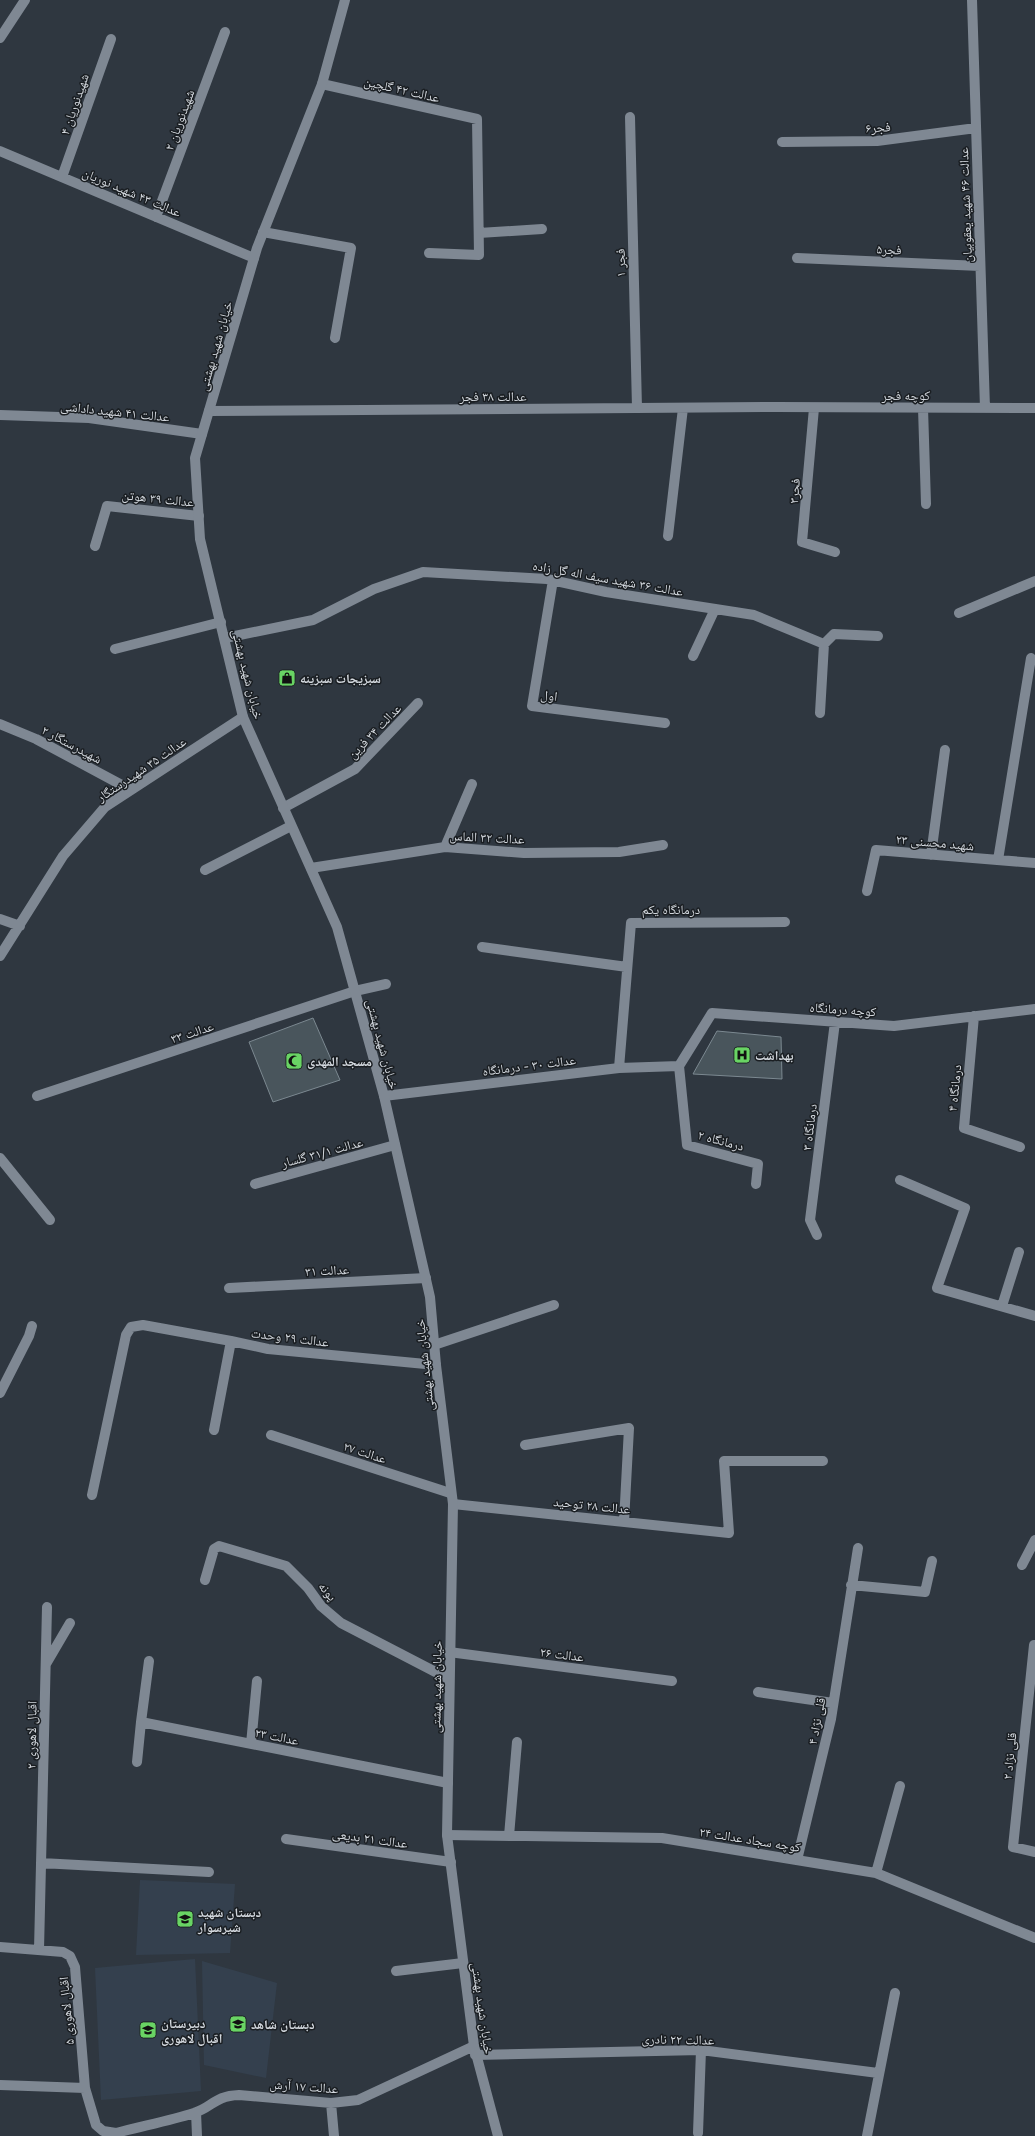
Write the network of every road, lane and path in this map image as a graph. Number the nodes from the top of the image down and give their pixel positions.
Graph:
1 (25, 0) edge
2 (345, 0) edge
3 (972, 0) edge
4 (225, 32) dead end
5 (0, 38) edge
6 (110, 39) dead end
7 (322, 84) junction
8 (630, 117) dead end
9 (976, 128) junction
10 (782, 142) dead end
11 (0, 151) edge
12 (62, 177) junction
13 (156, 217) junction
14 (542, 229) dead end
15 (264, 232) junction
16 (479, 232) junction
17 (429, 253) dead end
18 (254, 258) junction
19 (797, 258) dead end
20 (980, 266) junction
21 (335, 338) dead end
22 (777, 407) joint
23 (637, 408) junction
24 (683, 408) junction
25 (814, 408) junction
26 (923, 408) junction
27 (984, 408) junction
28 (1035, 408) edge
29 (209, 411) junction
30 (0, 415) edge
31 (202, 434) junction
32 (926, 504) dead end
33 (199, 516) junction
34 (668, 536) dead end
35 (95, 546) dead end
36 (835, 552) dead end
37 (553, 580) junction
38 (1035, 581) edge
39 (715, 609) junction
40 (959, 612) dead end
41 (221, 622) junction
42 (878, 636) dead end
43 (225, 638) junction
44 (824, 644) junction
45 (115, 649) dead end
46 (693, 656) dead end
47 (1031, 658) dead end
48 (418, 703) dead end
49 (820, 713) dead end
50 (243, 717) junction
51 (665, 723) dead end
52 (0, 724) edge
53 (945, 750) dead end
54 (472, 784) dead end
55 (130, 790) junction
56 (284, 808) junction
57 (291, 826) junction
58 (662, 845) dead end
59 (445, 847) junction
60 (931, 855) junction
61 (998, 860) junction
62 (1035, 863) edge
63 (311, 868) junction
64 (205, 870) dead end
65 (867, 891) dead end
66 (0, 919) edge
67 (785, 922) dead end
68 (20, 926) junction
69 (482, 947) dead end
70 (0, 956) edge
71 (627, 967) junction
72 (386, 984) dead end
73 (355, 991) junction
74 (1035, 1009) edge
75 (974, 1016) junction
76 (835, 1022) junction
77 (679, 1066) junction
78 (619, 1068) junction
79 (37, 1096) dead end
80 (384, 1096) junction
81 (395, 1146) junction
82 (1020, 1147) dead end
83 (0, 1158) edge
84 (900, 1180) dead end
85 (255, 1184) dead end
86 (756, 1184) dead end
87 (50, 1220) dead end
88 (817, 1235) dead end
89 (1019, 1252) dead end
90 (426, 1278) junction
91 (229, 1288) dead end
92 (554, 1304) dead end
93 (1002, 1306) junction
94 (1035, 1316) edge
95 (32, 1326) dead end
96 (231, 1341) junction
97 (434, 1345) junction
98 (436, 1365) junction
99 (0, 1393) edge
100 (214, 1430) dead end
101 (272, 1435) dead end
102 (525, 1445) dead end
103 (823, 1461) dead end
104 (450, 1494) junction
105 (92, 1495) dead end
106 (452, 1504) junction
107 (624, 1522) junction
108 (1035, 1540) edge
109 (858, 1548) dead end
110 (932, 1561) dead end
111 (1022, 1565) dead end
112 (205, 1580) dead end
113 (851, 1585) junction
114 (47, 1607) dead end
115 (70, 1623) dead end
116 (1034, 1645) dead end
117 (449, 1652) junction
118 (149, 1662) dead end
119 (45, 1666) junction
120 (449, 1679) junction
121 (257, 1681) dead end
122 (672, 1681) dead end
123 (758, 1692) dead end
124 (833, 1704) junction
125 (141, 1722) junction
126 (517, 1742) dead end
127 (251, 1744) junction
128 (137, 1762) dead end
129 (448, 1783) junction
130 (900, 1786) dead end
131 (447, 1835) junction
132 (509, 1836) junction
133 (286, 1839) dead end
134 (1035, 1852) edge
135 (797, 1860) junction
136 (450, 1862) junction
137 (41, 1863) junction
138 (209, 1872) dead end
139 (876, 1873) junction
140 (1035, 1938) edge
141 (0, 1948) edge
142 (38, 1950) junction
143 (463, 1963) junction
144 (396, 1971) dead end
145 (896, 1993) dead end
146 (701, 2050) junction
147 (474, 2051) junction
148 (878, 2073) junction
149 (0, 2085) edge
150 (85, 2088) junction
151 (331, 2103) junction
152 (196, 2112) junction
153 (103, 2131) joint
154 (698, 2134) dead end
155 (197, 2136) edge
156 (334, 2136) edge
157 (498, 2136) edge
158 (867, 2136) edge

1 - 5 street
2 - 7 street, خیابان شهید بهشتی
3 - 9 street, عدالت ۴۶ شهید یعقوبیان
4 - 13 street, شهیدنوریان ۲
6 - 12 street, شهیدنوریان ۴
7 - 15 street, خیابان شهید بهشتی
7 - 16 street, عدالت ۴۲ گلچین
8 - 23 street, فجر ۱
9 - 10 street, فجر۶
9 - 20 street, عدالت ۴۶ شهید یعقوبیان
11 - 12 street, عدالت ۴۳ شهید نوریان
12 - 13 street, عدالت ۴۳ شهید نوریان
13 - 18 street, عدالت ۴۳ شهید نوریان
14 - 16 street
15 - 18 street, خیابان شهید بهشتی
15 - 21 street
16 - 17 street
18 - 29 street, خیابان شهید بهشتی
19 - 20 street, فجر۵
20 - 27 street, عدالت ۴۶ شهید یعقوبیان
22 - 24 street, عدالت ۳۸ فجر
22 - 25 street, کوچه فجر
23 - 24 street, عدالت ۳۸ فجر
23 - 29 street, عدالت ۳۸ فجر
24 - 34 street
25 - 26 street, کوچه فجر
25 - 36 street, فجر۳
26 - 27 street, کوچه فجر
26 - 32 street
27 - 28 street, کوچه فجر
29 - 31 street, خیابان شهید بهشتی
30 - 31 street, عدالت ۴۱ شهید داداشی
31 - 33 street, خیابان شهید بهشتی
33 - 35 street, عدالت ۳۹ هوتن
33 - 41 street, خیابان شهید بهشتی
37 - 39 street, عدالت ۳۶ شهید سیف اله گل زاده
37 - 43 street, عدالت ۳۶ شهید سیف اله گل زاده
37 - 51 street, اول
38 - 40 street
39 - 44 street, عدالت ۳۶ شهید سیف اله گل زاده
39 - 46 street
41 - 43 street, خیابان شهید بهشتی
41 - 45 street
42 - 44 street
43 - 50 street, خیابان شهید بهشتی
44 - 49 street
47 - 61 street
48 - 56 street, عدالت ۳۴ فرین
50 - 55 street, عدالت ۳۵ شهیدرستگار
50 - 56 street, خیابان شهید بهشتی
52 - 55 street, شهیدرستگار ۲
53 - 60 street
54 - 59 street
55 - 68 street, عدالت ۳۵ شهیدرستگار
56 - 57 street, خیابان شهید بهشتی
57 - 63 street, خیابان شهید بهشتی
57 - 64 street
58 - 59 street, عدالت ۳۲ الماس
59 - 63 street, عدالت ۳۲ الماس
60 - 61 street, شهید محسنی ۲۳
60 - 65 street, شهید محسنی ۲۳
61 - 62 street, شهید محسنی ۲۳
63 - 73 street, خیابان شهید بهشتی
66 - 68 street
67 - 71 street, درمانگاه یکم
68 - 70 street, عدالت ۳۵ شهیدرستگار
69 - 71 street
71 - 78 street, درمانگاه یکم
72 - 73 street, عدالت ۳۳
73 - 79 street, عدالت ۳۳
73 - 80 street, خیابان شهید بهشتی
74 - 75 street, کوچه درمانگاه
75 - 76 street, کوچه درمانگاه
75 - 82 street, درمانگاه ۴
76 - 77 street, کوچه درمانگاه
76 - 88 street, درمانگاه ۳
77 - 78 street, عدالت ۳۰ - درمانگاه
77 - 86 street, درمانگاه ۲
78 - 80 street, عدالت ۳۰ - درمانگاه
80 - 81 street, خیابان شهید بهشتی
81 - 85 street, عدالت ۳۱/۱ گلسار
81 - 90 street, خیابان شهید بهشتی
83 - 87 street
84 - 93 street
89 - 93 street
90 - 91 street, عدالت ۳۱
90 - 97 street, خیابان شهید بهشتی
92 - 97 street
93 - 94 street
95 - 99 street
96 - 98 street, عدالت ۲۹ وحدت
96 - 100 street, عدالت ۲۹ وحدت
96 - 105 street
97 - 98 street, خیابان شهید بهشتی
98 - 104 street, خیابان شهید بهشتی
101 - 104 street, عدالت ۲۷
102 - 107 street
103 - 107 street, عدالت ۲۸ توحید
104 - 106 street, خیابان شهید بهشتی
106 - 107 street, عدالت ۲۸ توحید
106 - 117 street, خیابان شهید بهشتی
108 - 111 street
109 - 113 street, قلی نژاد ۴
110 - 113 street
112 - 120 street, پونه
113 - 124 street, قلی نژاد ۴
114 - 119 street, اقبال لاهوری ۲
115 - 119 street
116 - 134 street, قلی نژاد ۲
117 - 120 street, خیابان شهید بهشتی
117 - 122 street, عدالت ۲۶
118 - 125 street
119 - 137 street, اقبال لاهوری ۲
120 - 129 street, خیابان شهید بهشتی
121 - 127 street
123 - 124 street
124 - 135 street, قلی نژاد ۴
125 - 127 street, عدالت ۲۳
125 - 128 street
126 - 132 street
127 - 129 street, عدالت ۲۳
129 - 131 street, خیابان شهید بهشتی
130 - 139 street
131 - 132 street, کوچه سجاد عدالت ۲۴
131 - 136 street, خیابان شهید بهشتی
132 - 135 street, کوچه سجاد عدالت ۲۴
133 - 136 street, عدالت ۲۱ بدیعی
135 - 139 street, کوچه سجاد عدالت ۲۴
136 - 143 street, خیابان شهید بهشتی
137 - 138 street
137 - 142 street, اقبال لاهوری ۲
139 - 140 street, کوچه سجاد عدالت ۲۴
141 - 142 street, اقبال لاهوری ۵
142 - 150 street, اقبال لاهوری ۵
143 - 144 street
143 - 147 street, خیابان شهید بهشتی
145 - 148 street
146 - 147 street, عدالت ۲۲ نادری
146 - 148 street, عدالت ۲۲ نادری
146 - 154 street
147 - 151 street, عدالت ۱۷ آرش
147 - 157 street, خیابان شهید بهشتی
148 - 158 street
149 - 150 street
150 - 153 street, اقبال لاهوری ۵
151 - 152 street, عدالت ۱۷ آرش
151 - 156 street
152 - 153 street, عدالت ۱۷ آرش
152 - 155 street

